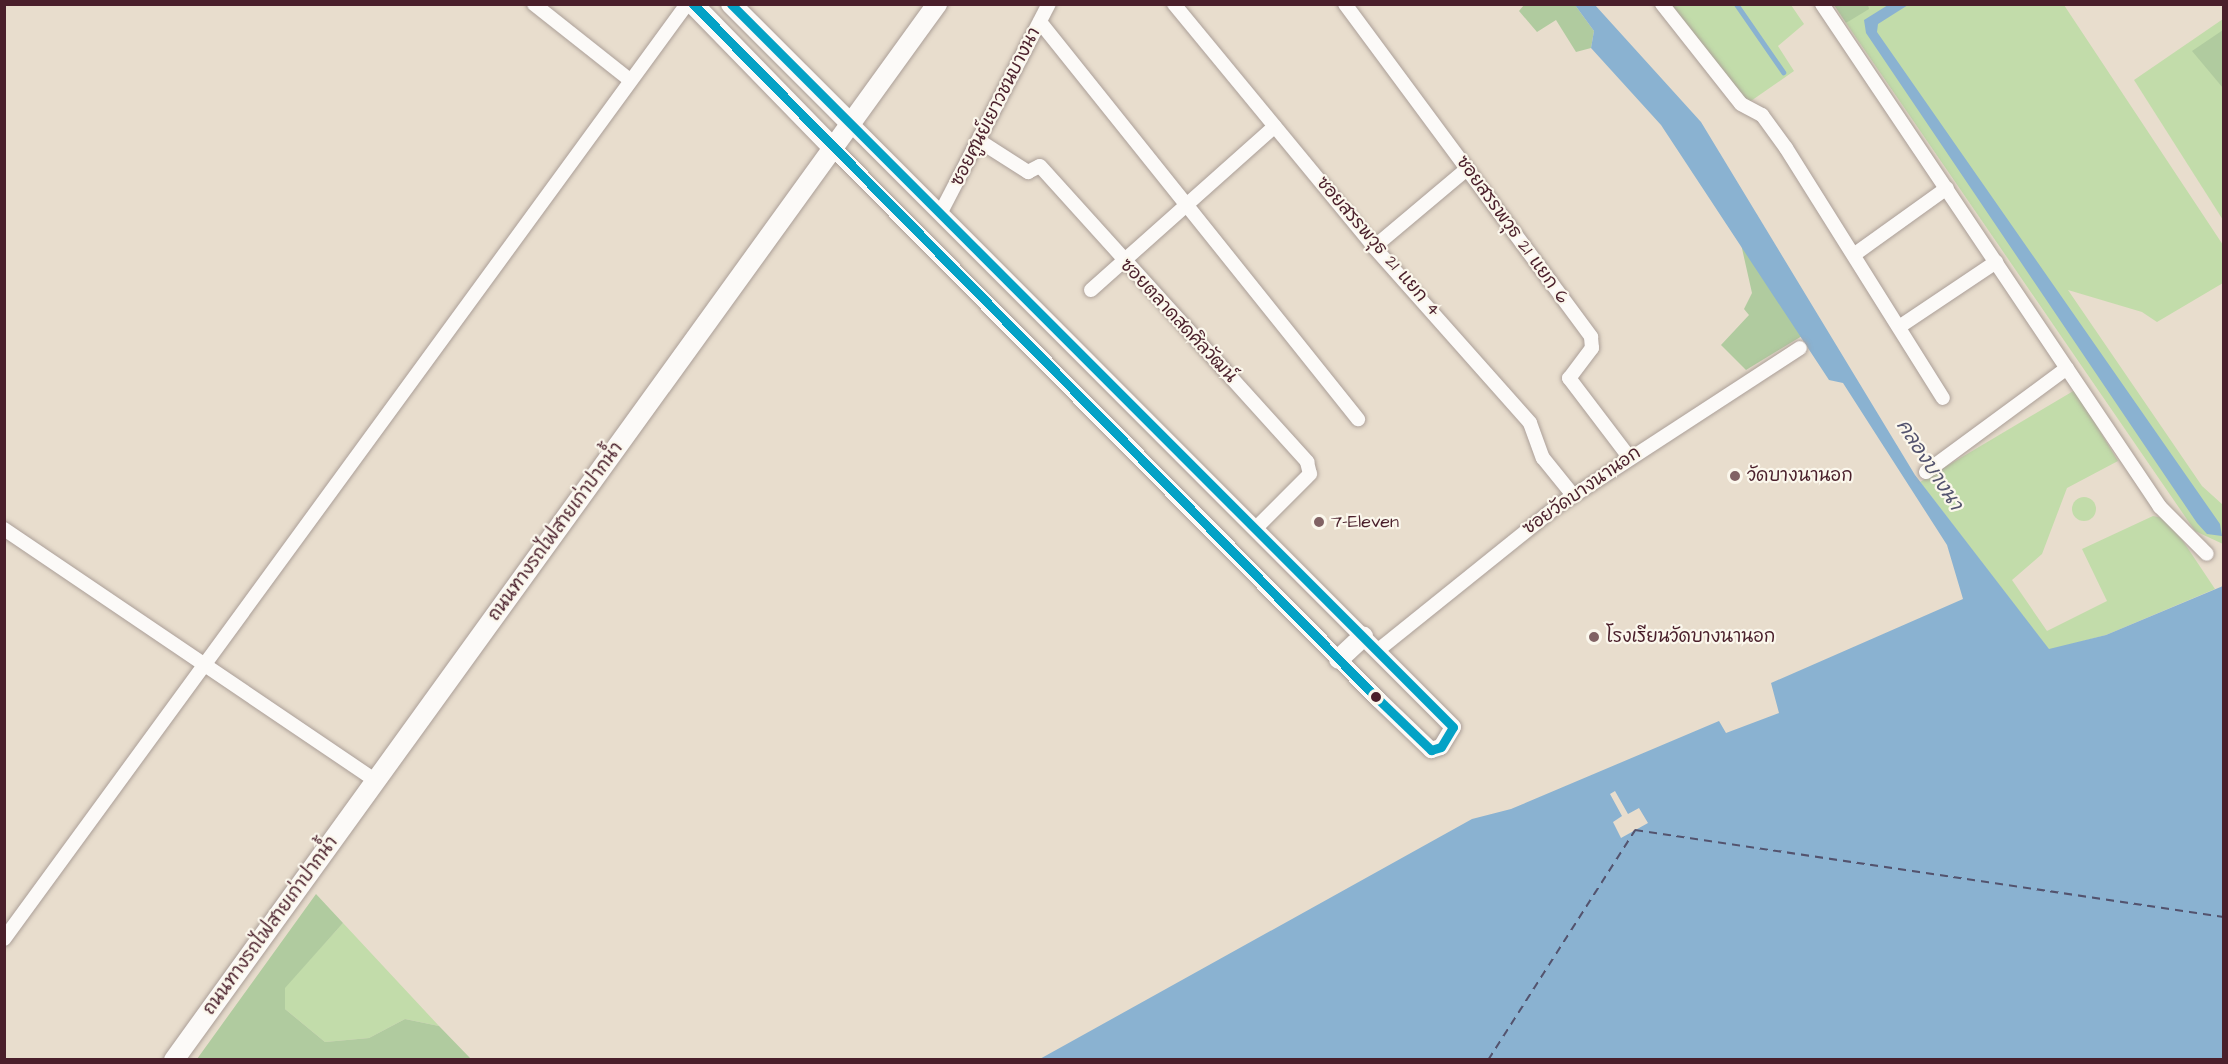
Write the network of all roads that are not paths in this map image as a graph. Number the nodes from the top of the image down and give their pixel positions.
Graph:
1 (534, 4) edge
2 (687, 4) edge
3 (693, 4) edge
4 (731, 4) edge
5 (937, 4) edge
6 (1049, 4) edge
7 (1174, 4) edge
8 (1345, 4) edge
9 (1662, 4) edge
10 (1822, 4) edge
11 (1040, 21) junction
12 (630, 80) junction
13 (852, 125) junction
14 (1275, 126) junction
15 (981, 142) junction
16 (834, 149) junction
17 (1467, 169) junction
18 (1947, 188) junction
19 (1186, 207) junction
20 (942, 210) junction
21 (1374, 247) junction
22 (1855, 254) junction
23 (1996, 262) junction
24 (1124, 263) junction
25 (1091, 290) dead end
26 (1899, 327) junction
27 (1800, 348) dead end
28 (2067, 368) junction
29 (1943, 398) dead end
30 (1358, 419) dead end
31 (1629, 457) junction
32 (1926, 472) dead end
33 (1573, 495) junction
34 (1257, 527) junction
35 (4, 529) edge
36 (2207, 554) dead end
37 (1363, 637) junction
38 (1377, 651) junction
39 (1339, 659) junction
40 (204, 664) junction
41 (376, 781) junction
42 (4, 939) edge
43 (174, 1059) edge

1 - 12 street
2 - 12 street
3 - 16 main road
4 - 13 main road
5 - 13 main road, ถนนทางรถไฟสายเก่าปากน้ำ
6 - 11 street, ซอยศูนย์เยาวชนบางนา
7 - 14 street, ซอยสรรพวุธ 21 แยก 4
8 - 17 street, ซอยสรรพวุธ 21 แยก 6
9 - 22 street
10 - 18 street
11 - 15 street, ซอยศูนย์เยาวชนบางนา
11 - 19 street
12 - 40 street
13 - 16 main road, ถนนทางรถไฟสายเก่าปากน้ำ
13 - 20 street
14 - 19 street
14 - 21 street, ซอยสรรพวุธ 21 แยก 4
15 - 20 street, ซอยศูนย์เยาวชนบางนา
15 - 24 street, ซอยตลาดสดศิลวัฒน์
16 - 39 street
16 - 41 main road, ถนนทางรถไฟสายเก่าปากน้ำ
17 - 21 street
17 - 31 street, ซอยสรรพวุธ 21 แยก 6
18 - 22 street
18 - 23 street
19 - 24 street
19 - 30 street
20 - 34 street
21 - 33 street, ซอยสรรพวุธ 21 แยก 4
22 - 26 street
23 - 26 street
23 - 28 street
24 - 25 street
24 - 34 street, ซอยตลาดสดศิลวัฒน์
26 - 29 street
27 - 31 street, ซอยวัดบางนานอก
28 - 32 street
28 - 36 street
31 - 33 street, ซอยวัดบางนานอก
33 - 38 street, ซอยวัดบางนานอก
34 - 37 street
35 - 40 street
37 - 38 street
37 - 39 main road
38 - 39 street
40 - 41 street
40 - 42 street
41 - 43 main road, ถนนทางรถไฟสายเก่าปากน้ำ

